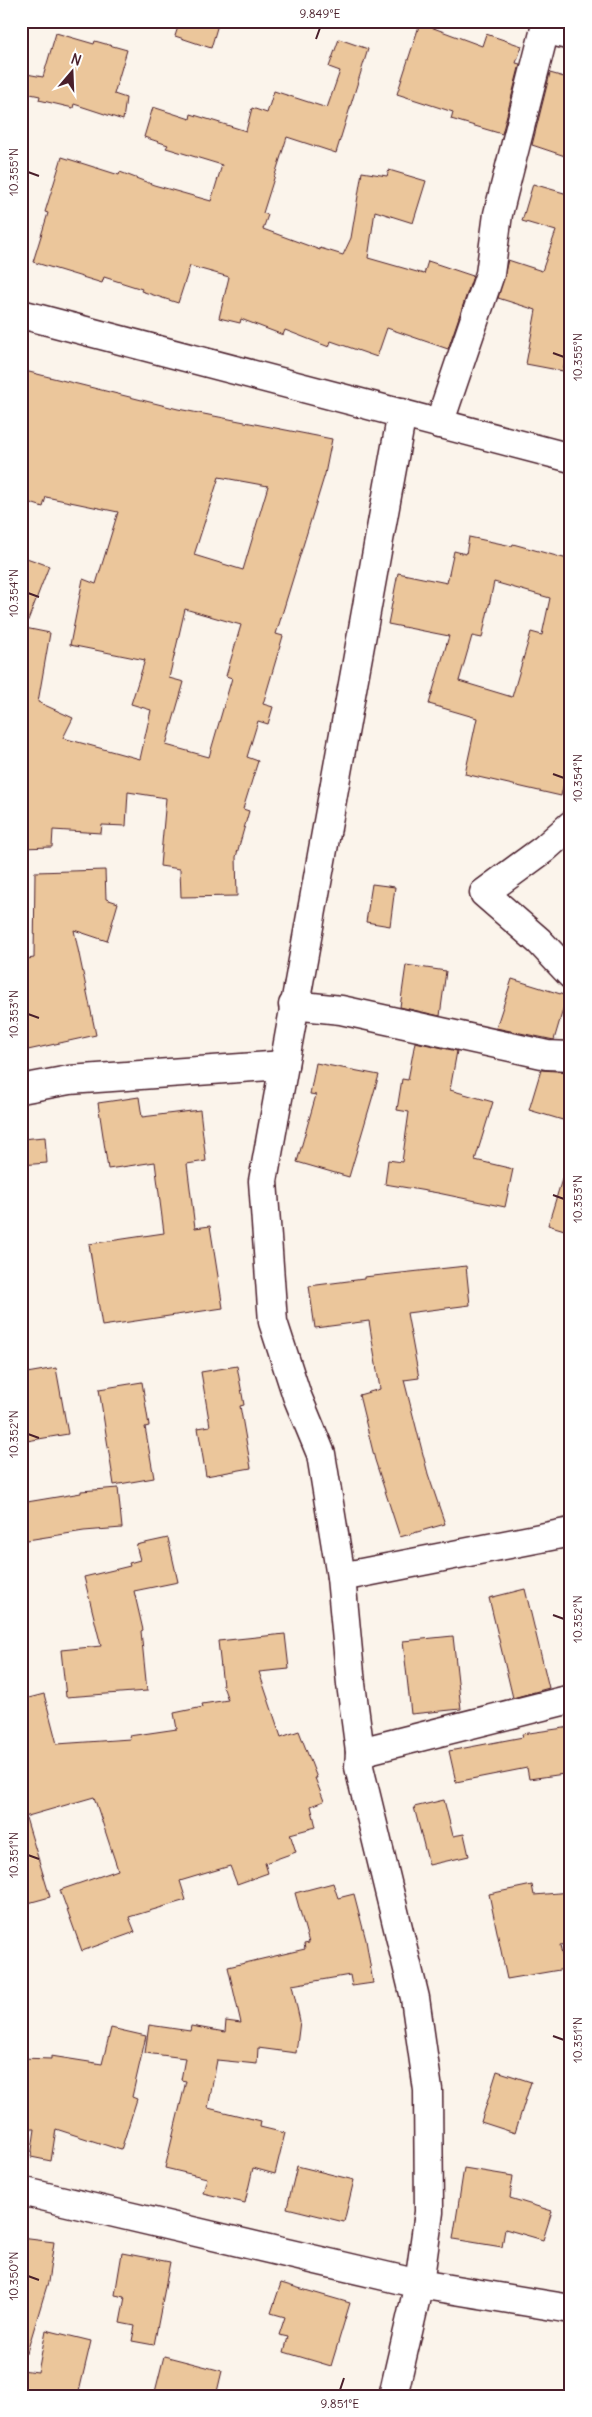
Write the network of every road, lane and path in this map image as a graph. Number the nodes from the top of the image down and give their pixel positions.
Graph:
1 (554, 29) edge
2 (21, 314) edge
3 (402, 414) junction
4 (439, 424) junction
5 (571, 458) edge
6 (571, 825) edge
7 (571, 975) edge
8 (293, 1005) junction
9 (571, 1056) edge
10 (284, 1065) junction
11 (21, 1090) edge
12 (571, 1532) edge
13 (341, 1576) junction
14 (571, 1699) edge
15 (360, 1752) junction
16 (21, 2191) edge
17 (419, 2284) junction
18 (571, 2309) edge
19 (393, 2396) edge

1 - 4 street
2 - 3 street
3 - 4 street
3 - 8 street
4 - 5 street
6 - 7 street
8 - 9 street
8 - 10 street
10 - 11 street
10 - 13 street
12 - 13 street
13 - 15 street
14 - 15 street
15 - 17 street
16 - 17 street
17 - 18 street
17 - 19 street

